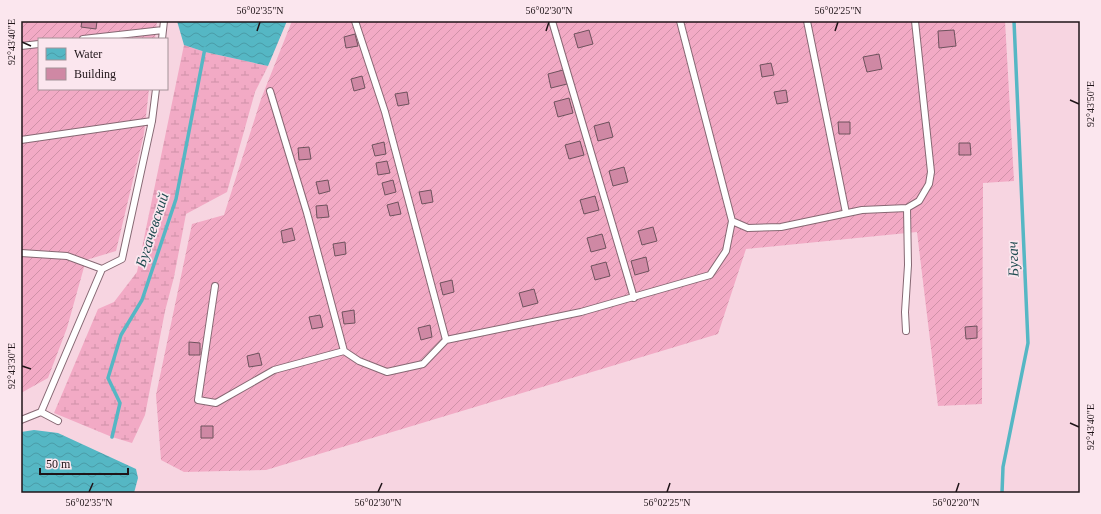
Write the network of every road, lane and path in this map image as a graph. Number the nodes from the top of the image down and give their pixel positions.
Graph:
1 (164, 21) edge
2 (356, 21) edge
3 (552, 21) edge
4 (680, 21) edge
5 (807, 21) edge
6 (915, 21) edge
7 (163, 30) junction
8 (92, 38) edge
9 (162, 38) edge
10 (38, 44) edge
11 (21, 46) edge
12 (156, 90) edge
13 (270, 91) dead end
14 (152, 121) junction
15 (21, 140) edge
16 (907, 208) junction
17 (846, 213) junction
18 (732, 221) junction
19 (21, 253) edge
20 (102, 269) junction
21 (215, 286) dead end
22 (634, 298) junction
23 (906, 331) dead end
24 (446, 340) junction
25 (344, 351) junction
26 (40, 412) junction
27 (21, 420) edge
28 (58, 421) dead end

1 - 7 lane
2 - 24 lane
3 - 22 lane
4 - 18 lane
5 - 17 lane
6 - 16 lane
7 - 8 lane
7 - 9 lane
10 - 11 lane
12 - 14 lane
13 - 25 lane
14 - 15 lane
14 - 20 lane
16 - 17 lane
16 - 23 lane
17 - 18 lane
18 - 22 lane
19 - 20 lane
20 - 26 lane
21 - 25 lane
22 - 24 lane
24 - 25 lane
26 - 27 lane
26 - 28 lane

